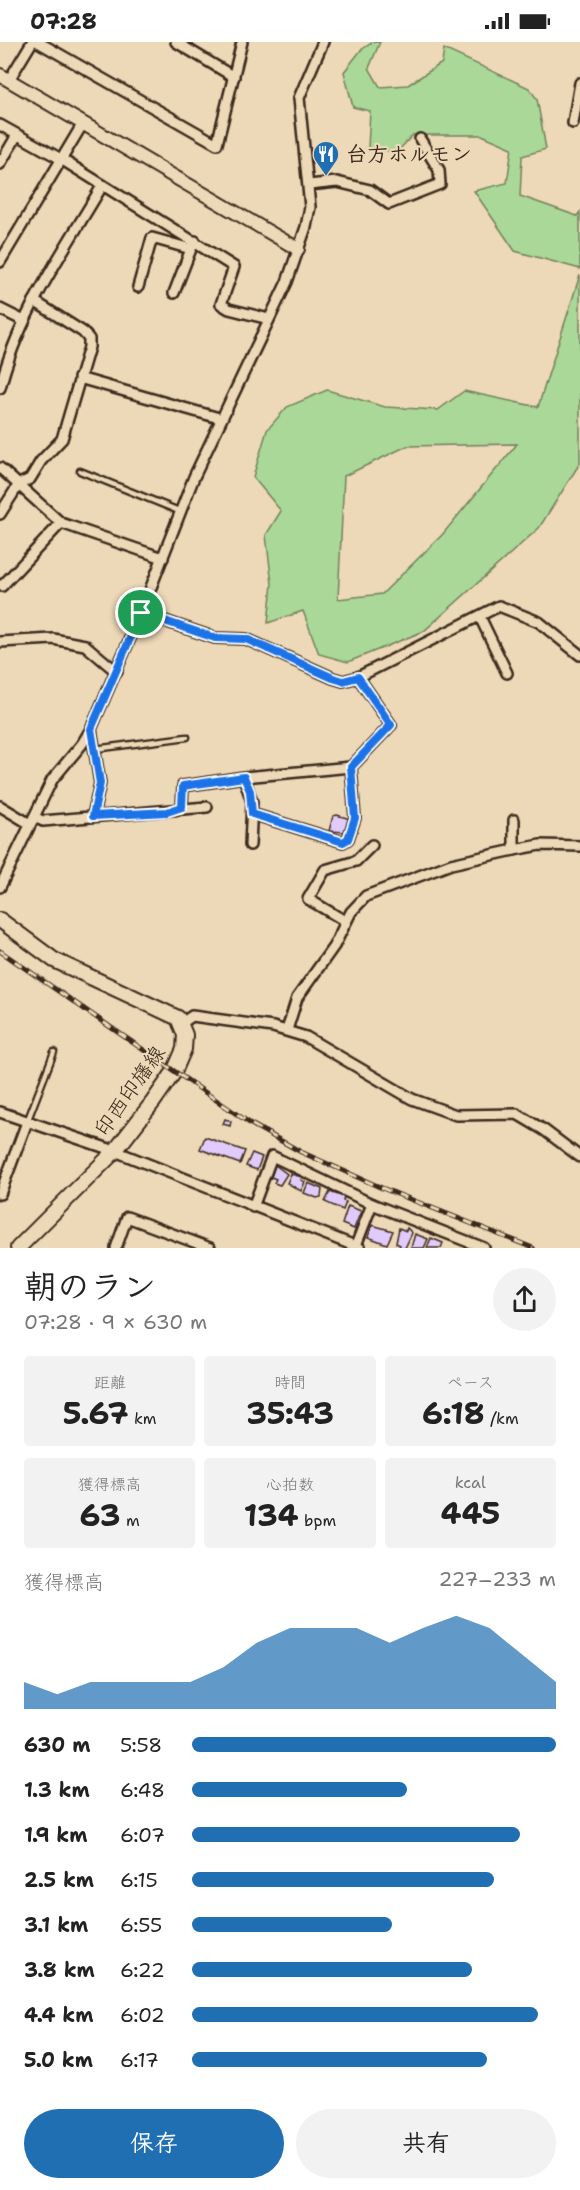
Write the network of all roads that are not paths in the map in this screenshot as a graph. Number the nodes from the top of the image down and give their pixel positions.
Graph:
1 (32, 42) edge
2 (38, 42) edge
3 (176, 42) edge
4 (243, 42) edge
5 (323, 42) edge
6 (4, 77) edge
7 (234, 77) junction
8 (580, 83) edge
9 (573, 123) dead end
10 (82, 124) junction
11 (0, 125) edge
12 (17, 135) junction
13 (420, 139) dead end
14 (61, 159) junction
15 (0, 164) edge
16 (309, 185) junction
17 (102, 186) junction
18 (193, 245) junction
19 (298, 249) junction
20 (0, 262) edge
21 (138, 287) dead end
22 (174, 293) dead end
23 (34, 301) junction
24 (0, 309) edge
25 (269, 319) junction
26 (24, 321) junction
27 (79, 378) junction
28 (0, 388) edge
29 (219, 418) junction
30 (0, 468) edge
31 (80, 471) dead end
32 (19, 484) junction
33 (179, 511) junction
34 (0, 514) edge
35 (61, 523) junction
36 (163, 558) junction
37 (0, 585) edge
38 (141, 613) junction
39 (480, 617) junction
40 (0, 642) edge
41 (580, 655) edge
42 (117, 672) junction
43 (507, 673) dead end
44 (358, 677) junction
45 (91, 729) junction
46 (187, 737) dead end
47 (95, 749) junction
48 (351, 767) junction
49 (244, 777) junction
50 (0, 806) edge
51 (182, 807) junction
52 (207, 807) dead end
53 (0, 814) edge
54 (252, 814) junction
55 (11, 815) junction
56 (93, 816) junction
57 (514, 820) dead end
58 (32, 821) junction
59 (250, 845) dead end
60 (372, 845) dead end
61 (580, 846) edge
62 (514, 849) junction
63 (0, 887) edge
64 (0, 920) edge
65 (345, 921) junction
66 (182, 1023) junction
67 (287, 1030) junction
68 (54, 1052) dead end
69 (0, 1112) edge
70 (27, 1122) junction
71 (568, 1146) junction
72 (580, 1149) edge
73 (115, 1151) junction
74 (580, 1157) edge
75 (5, 1168) edge
76 (0, 1194) edge
77 (372, 1204) junction
78 (254, 1207) junction
79 (357, 1247) edge
80 (18, 1248) edge
81 (116, 1248) edge
82 (210, 1248) edge
83 (484, 1248) edge

1 - 6 street
2 - 7 street
3 - 7 street
4 - 7 street
5 - 16 street
6 - 10 street
8 - 9 street
10 - 14 street
10 - 19 street
11 - 12 street
12 - 14 street
12 - 15 street
13 - 16 street
14 - 17 street
14 - 20 street
16 - 19 street
17 - 18 street
17 - 23 street
18 - 21 street
18 - 22 street
18 - 25 street
19 - 25 street
23 - 26 street
23 - 27 street
24 - 26 street
25 - 29 street
26 - 28 street
27 - 29 street
27 - 32 street
29 - 33 street
30 - 32 street
31 - 33 lane
32 - 34 street
32 - 35 street
33 - 36 street
35 - 36 street
35 - 37 street
36 - 38 street
38 - 42 street
38 - 44 street
39 - 41 street
39 - 43 street
39 - 44 street
40 - 42 street
42 - 45 street
44 - 48 street
45 - 47 street
45 - 58 street
46 - 47 lane
47 - 56 street
48 - 49 street
48 - 54 street
49 - 51 street
49 - 54 street
50 - 55 street
51 - 52 street
51 - 56 street
53 - 55 street
54 - 59 street
55 - 58 street
56 - 58 street
57 - 62 street
58 - 63 street
60 - 65 street
61 - 62 street
62 - 65 street
64 - 66 main road
65 - 67 street
66 - 67 street
66 - 73 main road, 印西印旛線
67 - 71 street
68 - 70 lane
69 - 70 street
70 - 73 street
70 - 75 street
71 - 72 street
71 - 74 street
73 - 78 street
73 - 80 main road, 印西印旛線
75 - 76 street
77 - 78 street
77 - 79 street
77 - 83 street
78 - 79 street
81 - 82 street

